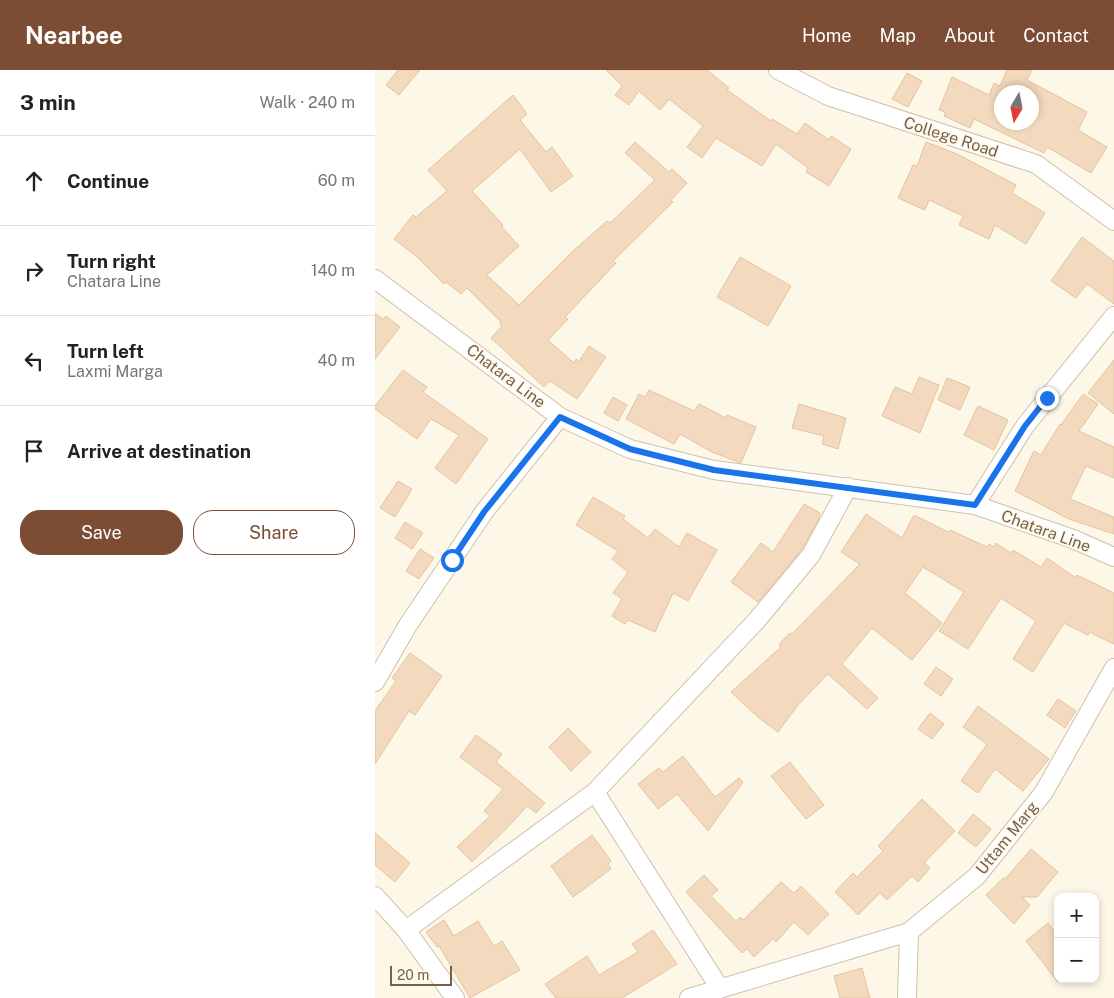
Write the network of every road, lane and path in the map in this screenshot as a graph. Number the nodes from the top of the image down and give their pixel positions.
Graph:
1 (778, 70) edge
2 (1114, 221) edge
3 (375, 278) edge
4 (1114, 316) edge
5 (560, 417) junction
6 (848, 487) junction
7 (975, 505) junction
8 (1114, 557) edge
9 (1114, 668) edge
10 (375, 682) edge
11 (595, 792) junction
12 (375, 896) edge
13 (406, 930) junction
14 (909, 932) junction
15 (719, 987) junction
16 (455, 998) edge
17 (689, 998) edge
18 (907, 998) edge

1 - 2 street, College Road
3 - 5 street, Chatara Line
4 - 7 street
5 - 6 street, Chatara Line
5 - 10 street
6 - 7 street, Chatara Line
6 - 11 street
7 - 8 street, Chatara Line
9 - 14 street, Uttam Marg
11 - 13 street
11 - 15 street
12 - 13 street
13 - 16 street
14 - 15 street
14 - 18 street
15 - 17 street

